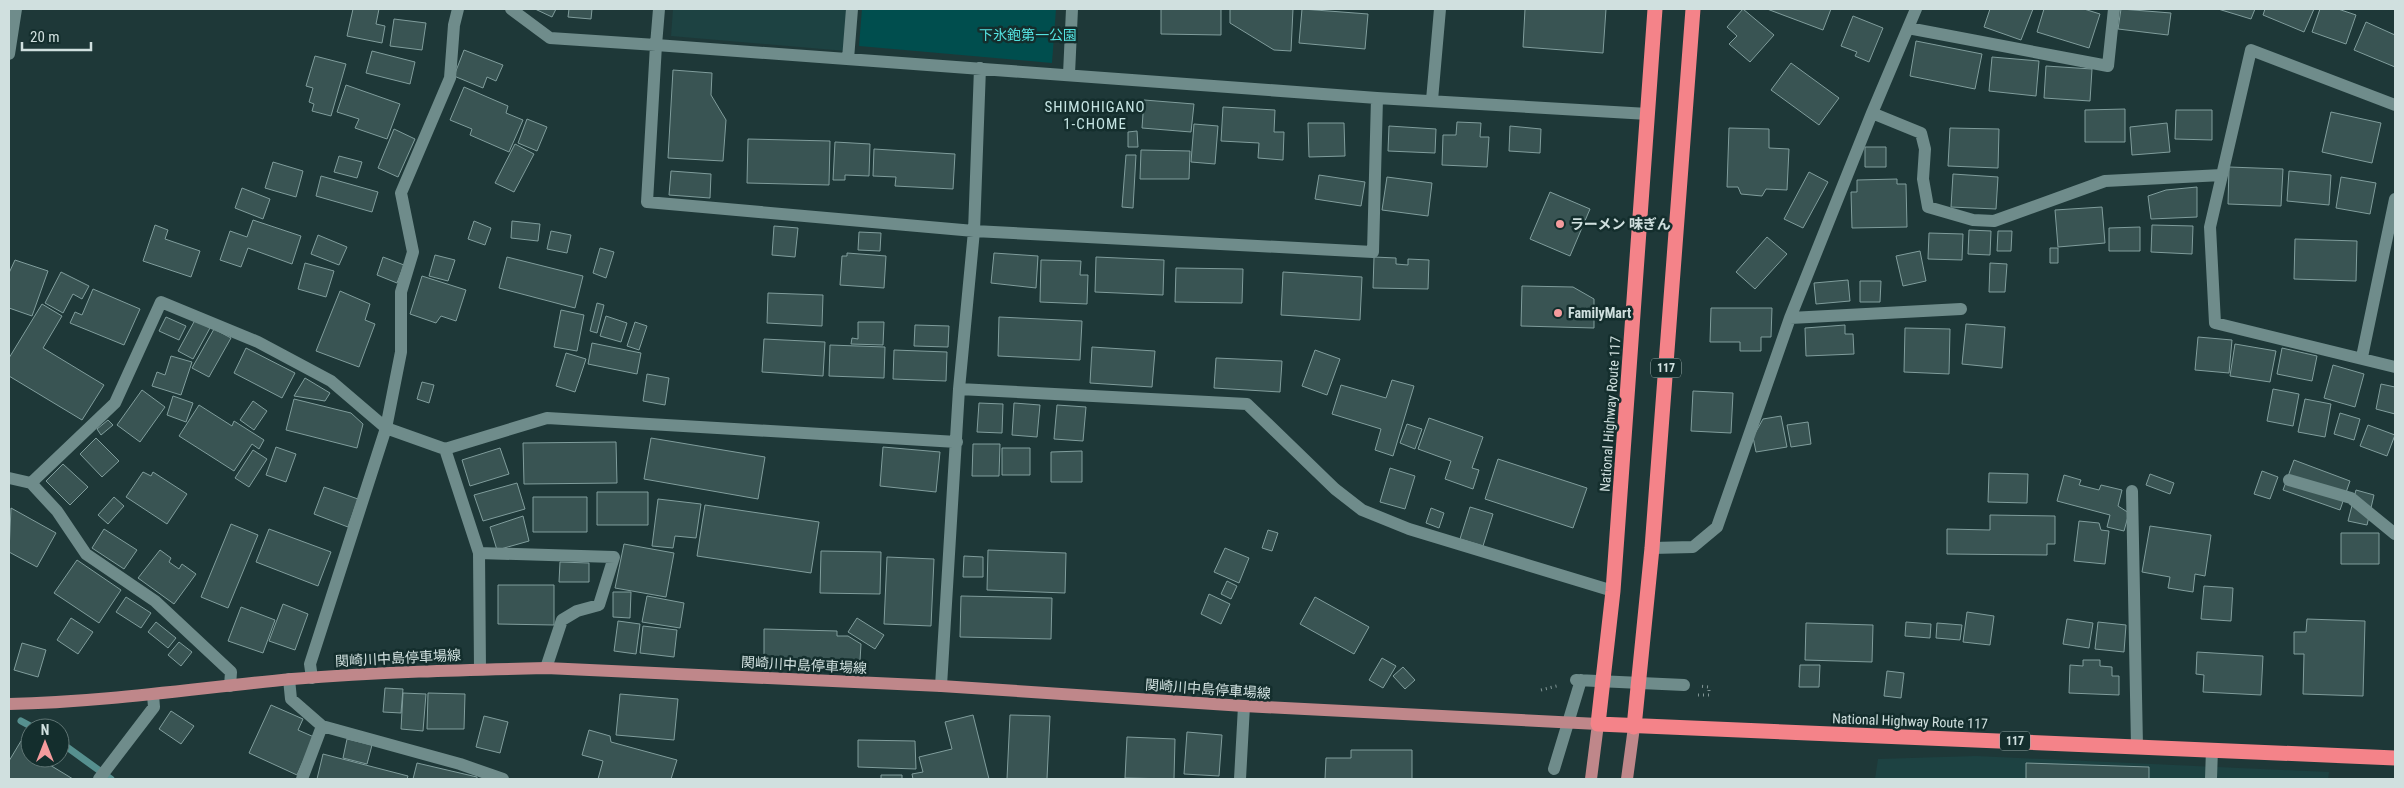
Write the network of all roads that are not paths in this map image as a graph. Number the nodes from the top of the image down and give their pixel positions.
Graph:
1 (16, 9) edge
2 (458, 9) edge
3 (511, 9) edge
4 (659, 9) edge
5 (852, 9) edge
6 (1072, 9) edge
7 (1440, 9) edge
8 (1655, 9) edge
9 (1693, 9) edge
10 (1916, 9) edge
11 (2114, 9) edge
12 (1908, 28) junction
13 (656, 45) junction
14 (9, 54) edge
15 (848, 59) junction
16 (980, 68) junction
17 (1068, 74) junction
18 (1377, 98) junction
19 (1432, 100) junction
20 (2395, 105) edge
21 (1872, 113) junction
22 (1648, 114) junction
23 (2222, 175) junction
24 (2395, 199) edge
25 (974, 231) junction
26 (1961, 309) dead end
27 (1790, 318) junction
28 (2362, 357) junction
29 (2395, 367) edge
30 (959, 389) junction
31 (386, 428) junction
32 (957, 442) junction
33 (445, 449) junction
34 (9, 478) edge
35 (2289, 480) dead end
36 (31, 483) junction
37 (2132, 491) dead end
38 (2395, 534) edge
39 (1652, 548) junction
40 (480, 553) junction
41 (1613, 591) junction
42 (546, 668) junction
43 (480, 669) junction
44 (312, 678) junction
45 (289, 680) junction
46 (1684, 685) dead end
47 (230, 686) junction
48 (941, 686) junction
49 (153, 695) junction
50 (9, 704) edge
51 (1244, 706) junction
52 (1598, 724) junction
53 (322, 726) junction
54 (1634, 727) junction
55 (2137, 746) junction
56 (2212, 749) junction
57 (2395, 758) edge
58 (1554, 769) dead end
59 (99, 779) edge
60 (302, 779) edge
61 (503, 779) edge
62 (1240, 779) edge
63 (1591, 779) edge
64 (1627, 779) edge
65 (2211, 779) edge

1 - 14 street
2 - 31 street
3 - 13 street
4 - 13 street
5 - 15 street
6 - 17 street
7 - 19 street
8 - 22 highway, National Highway Route 117
9 - 39 highway, 117
10 - 12 street
11 - 12 street
12 - 21 street
13 - 15 street
13 - 25 street
15 - 16 street
16 - 17 street
16 - 25 street
17 - 18 street
18 - 19 street
18 - 25 street
19 - 22 street
20 - 23 street
21 - 23 street
21 - 27 street
22 - 41 highway, National Highway Route 117
23 - 28 street
24 - 28 street
25 - 30 street
26 - 27 street
27 - 39 street
28 - 29 street
30 - 32 street
30 - 41 street
31 - 33 street
31 - 36 street
31 - 44 street
32 - 33 street
32 - 48 street
33 - 40 street
34 - 36 street
35 - 38 street
36 - 47 street
37 - 55 street
39 - 54 highway, 117
40 - 42 street
40 - 43 street
41 - 52 highway, National Highway Route 117
42 - 43 main road, 関崎川中島停車場線
42 - 48 main road, 関崎川中島停車場線
43 - 44 main road, 関崎川中島停車場線
44 - 45 main road, 関崎川中島停車場線
45 - 47 main road, 関崎川中島停車場線
45 - 53 street
46 - 58 street
47 - 49 main road, 関崎川中島停車場線
48 - 51 main road, 関崎川中島停車場線
49 - 50 main road, 関崎川中島停車場線
49 - 59 street
51 - 52 main road, 関崎川中島停車場線
51 - 62 street
52 - 54 highway, National Highway Route 117 / 117
52 - 63 main road
53 - 60 street
53 - 61 street
54 - 55 highway, National Highway Route 117 / 117
54 - 64 main road
55 - 56 highway, National Highway Route 117 / 117
56 - 57 highway, National Highway Route 117 / 117
56 - 65 street

